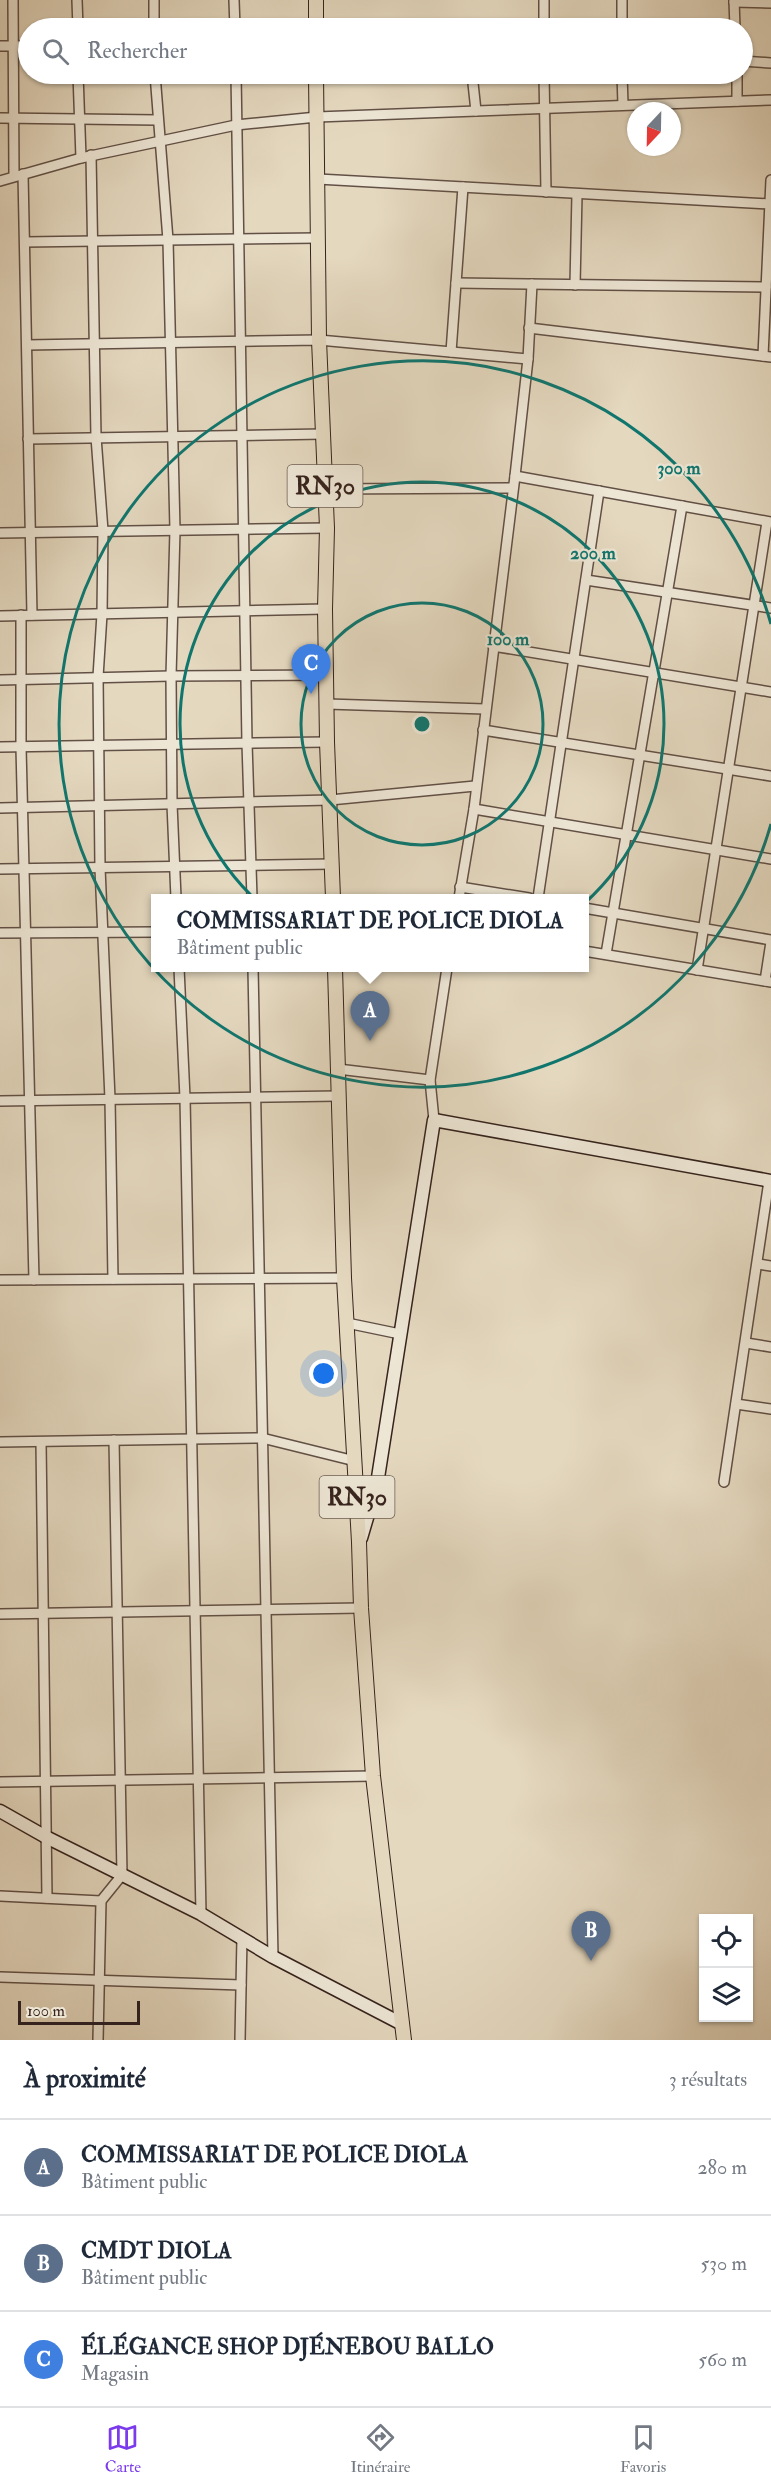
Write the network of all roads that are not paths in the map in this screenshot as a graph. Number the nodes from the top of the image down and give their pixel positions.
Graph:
1 (13, 0) edge
2 (77, 0) edge
3 (154, 0) edge
4 (234, 0) edge
5 (316, 0) edge
6 (544, 0) edge
7 (622, 0) edge
8 (734, 1) edge
9 (771, 3) edge
10 (78, 18) edge
11 (154, 18) edge
12 (235, 18) edge
13 (316, 18) edge
14 (544, 18) edge
15 (622, 18) edge
16 (735, 18) edge
17 (0, 46) edge
18 (14, 46) junction
19 (18, 46) edge
20 (753, 62) edge
21 (771, 63) edge
22 (78, 84) edge
23 (155, 84) edge
24 (236, 84) edge
25 (316, 84) edge
26 (473, 84) edge
27 (545, 84) edge
28 (622, 84) edge
29 (737, 84) edge
30 (771, 100) edge
31 (737, 101) junction
32 (622, 105) junction
33 (546, 108) junction
34 (476, 111) junction
35 (317, 117) junction
36 (0, 118) edge
37 (13, 119) junction
38 (79, 119) junction
39 (157, 120) junction
40 (236, 125) junction
41 (161, 141) junction
42 (91, 155) junction
43 (81, 158) junction
44 (19, 175) junction
45 (318, 179) junction
46 (771, 180) edge
47 (0, 181) edge
48 (463, 187) junction
49 (546, 192) junction
50 (577, 194) junction
51 (770, 204) edge
52 (318, 238) junction
53 (239, 239) junction
54 (168, 240) junction
55 (93, 241) junction
56 (24, 242) junction
57 (456, 283) junction
58 (532, 284) junction
59 (575, 285) junction
60 (766, 287) junction
61 (529, 328) junction
62 (319, 340) junction
63 (241, 342) junction
64 (170, 343) junction
65 (95, 344) junction
66 (27, 345) junction
67 (451, 352) junction
68 (767, 356) edge
69 (528, 359) junction
70 (323, 434) junction
71 (242, 435) junction
72 (171, 436) junction
73 (28, 438) junction
74 (96, 438) junction
75 (515, 476) junction
76 (513, 488) junction
77 (325, 489) junction
78 (599, 491) junction
79 (682, 506) junction
80 (769, 522) edge
81 (244, 528) junction
82 (327, 528) junction
83 (175, 530) junction
84 (103, 531) junction
85 (32, 532) junction
86 (0, 533) edge
87 (586, 580) junction
88 (667, 592) junction
89 (754, 606) junction
90 (771, 608) edge
91 (325, 609) junction
92 (246, 611) junction
93 (172, 612) junction
94 (102, 614) junction
95 (21, 615) junction
96 (32, 615) junction
97 (0, 616) edge
98 (493, 646) junction
99 (574, 660) junction
100 (654, 673) junction
101 (327, 675) junction
102 (171, 676) junction
103 (247, 676) junction
104 (98, 677) junction
105 (0, 680) edge
106 (22, 680) junction
107 (741, 687) junction
108 (771, 692) edge
109 (327, 704) junction
110 (485, 709) junction
111 (483, 730) junction
112 (327, 742) junction
113 (561, 742) junction
114 (247, 743) junction
115 (99, 744) junction
116 (171, 744) junction
117 (0, 747) edge
118 (21, 747) junction
119 (640, 755) junction
120 (729, 769) junction
121 (771, 776) edge
122 (475, 786) junction
123 (330, 800) junction
124 (250, 802) junction
125 (172, 804) junction
126 (99, 807) junction
127 (0, 808) edge
128 (24, 808) junction
129 (474, 809) junction
130 (549, 822) junction
131 (627, 835) junction
132 (716, 850) junction
133 (771, 860) edge
134 (332, 864) junction
135 (251, 865) junction
136 (175, 867) junction
137 (100, 868) junction
138 (0, 869) edge
139 (26, 869) junction
140 (460, 887) junction
141 (176, 894) edge
142 (252, 894) edge
143 (333, 894) edge
144 (459, 894) edge
145 (504, 894) edge
146 (539, 894) edge
147 (589, 909) edge
148 (614, 913) junction
149 (705, 928) junction
150 (151, 932) edge
151 (0, 933) edge
152 (27, 933) junction
153 (103, 933) junction
154 (771, 941) edge
155 (589, 952) edge
156 (606, 954) junction
157 (697, 970) junction
158 (179, 972) edge
159 (253, 972) edge
160 (335, 972) edge
161 (446, 972) edge
162 (768, 982) edge
163 (338, 1069) junction
164 (430, 1080) junction
165 (338, 1096) junction
166 (256, 1097) junction
167 (185, 1098) junction
168 (110, 1099) junction
169 (0, 1101) edge
170 (30, 1101) junction
171 (434, 1120) junction
172 (770, 1181) edge
173 (758, 1264) junction
174 (771, 1266) edge
175 (259, 1278) junction
176 (344, 1278) junction
177 (189, 1279) junction
178 (0, 1280) edge
179 (34, 1280) junction
180 (113, 1280) junction
181 (347, 1323) junction
182 (400, 1334) junction
183 (746, 1343) junction
184 (771, 1347) edge
185 (736, 1404) junction
186 (771, 1409) edge
187 (262, 1438) junction
188 (192, 1439) junction
189 (114, 1440) junction
190 (0, 1442) edge
191 (41, 1442) junction
192 (355, 1461) junction
193 (724, 1482) dead end
194 (360, 1542) junction
195 (361, 1608) junction
196 (266, 1610) junction
197 (195, 1611) junction
198 (117, 1612) junction
199 (0, 1614) edge
200 (43, 1614) junction
201 (373, 1776) junction
202 (198, 1778) junction
203 (269, 1778) junction
204 (121, 1780) junction
205 (45, 1781) junction
206 (0, 1782) edge
207 (0, 1811) edge
208 (46, 1837) junction
209 (122, 1875) junction
210 (0, 1896) edge
211 (47, 1898) junction
212 (101, 1901) junction
213 (201, 1914) junction
214 (242, 1937) junction
215 (273, 1957) junction
216 (0, 1977) edge
217 (99, 1980) junction
218 (241, 1985) junction
219 (402, 2024) junction
220 (98, 2040) edge
221 (240, 2040) edge
222 (404, 2040) edge

1 - 18 street
2 - 10 street
3 - 11 street
4 - 12 street
5 - 13 main road
6 - 14 street
7 - 15 street
8 - 9 street
8 - 16 street
17 - 18 street
18 - 19 street
18 - 37 street
20 - 21 street
22 - 38 street
23 - 39 street
24 - 40 street
25 - 35 main road, RN30
26 - 34 street
27 - 33 street
28 - 32 street
29 - 31 street
30 - 31 street
31 - 32 street
32 - 33 street
33 - 34 street
33 - 49 street
34 - 35 street
35 - 40 street
35 - 45 main road, RN30
36 - 37 street
37 - 38 street
37 - 44 street
38 - 39 street
38 - 43 street
39 - 41 street
40 - 41 street
40 - 53 street
41 - 42 street
41 - 54 street
42 - 43 street
42 - 55 street
43 - 44 street
44 - 47 street
44 - 56 street
45 - 48 street
45 - 52 main road, RN30
46 - 51 street
48 - 49 street
48 - 57 street
49 - 50 street
50 - 51 street
50 - 59 street
51 - 60 street
52 - 53 street
52 - 62 main road, RN30
53 - 54 street
53 - 63 street
54 - 55 street
54 - 64 street
55 - 56 street
55 - 65 street
56 - 66 street
57 - 58 street
57 - 67 street
58 - 59 street
58 - 61 street
59 - 60 street
60 - 68 street
61 - 68 street
61 - 69 street
62 - 63 street
62 - 67 street
62 - 70 main road, RN30
63 - 64 street
63 - 71 street
64 - 65 street
64 - 72 street
65 - 66 street
65 - 74 street
66 - 73 street
67 - 69 street
69 - 75 street
70 - 71 street
70 - 77 main road, RN30
71 - 72 street
71 - 81 street
72 - 74 street
72 - 83 street
73 - 74 street
73 - 85 street
74 - 84 street
75 - 76 street
75 - 78 street
76 - 77 street
76 - 98 street
77 - 82 main road, RN30
78 - 79 street
78 - 87 street
79 - 80 street
79 - 88 street
80 - 89 street
81 - 82 street
81 - 83 street
81 - 92 street
82 - 91 main road, RN30
83 - 84 street
83 - 93 street
84 - 85 street
84 - 94 street
85 - 86 street
85 - 96 street
87 - 88 street
87 - 99 street
88 - 89 street
88 - 100 street
89 - 90 street
89 - 107 street
91 - 92 street
91 - 101 main road, RN30
92 - 93 street
92 - 103 street
93 - 94 street
93 - 102 street
94 - 96 street
94 - 104 street
95 - 96 street
95 - 97 street
95 - 106 street
98 - 99 street
98 - 110 street
99 - 100 street
99 - 113 street
100 - 107 street
100 - 119 street
101 - 103 street
101 - 109 main road, RN30
102 - 103 street
102 - 104 street
102 - 116 street
103 - 114 street
104 - 106 street
104 - 115 street
105 - 106 street
106 - 118 street
107 - 108 street
107 - 120 street
109 - 110 street
109 - 112 main road, RN30
110 - 111 street
111 - 113 street
111 - 122 street
112 - 114 street
112 - 123 main road, RN30
113 - 119 street
113 - 130 street
114 - 116 street
114 - 124 street
115 - 116 street
115 - 118 street
115 - 126 street
116 - 125 street
117 - 118 street
118 - 128 street
119 - 120 street
119 - 131 street
120 - 121 street
120 - 132 street
122 - 123 street
122 - 129 street
123 - 124 street
123 - 134 main road, RN30
124 - 125 street
124 - 135 street
125 - 126 street
125 - 136 street
126 - 128 street
126 - 137 street
127 - 128 street
128 - 139 street
129 - 130 street
129 - 140 street
130 - 131 street
130 - 146 street
131 - 132 street
131 - 148 street
132 - 133 street
132 - 149 street
134 - 135 street
134 - 143 main road, RN30
135 - 136 street
135 - 142 street
136 - 137 street
136 - 141 street
137 - 139 street
137 - 153 street
138 - 139 street
139 - 152 street
140 - 144 street
140 - 145 street
147 - 148 street
148 - 149 street
148 - 156 street
149 - 154 street
149 - 157 street
150 - 153 street
151 - 152 street
152 - 153 street
152 - 170 street
153 - 168 street
154 - 162 street
155 - 156 street
156 - 157 street
157 - 162 street
158 - 167 street
159 - 166 street
160 - 163 main road, RN30
161 - 164 street
163 - 164 street
163 - 165 main road, RN30
164 - 171 street
165 - 166 street
165 - 176 main road, RN30
166 - 167 street
166 - 175 street
167 - 168 street
167 - 177 street
168 - 170 street
168 - 180 street
169 - 170 street
170 - 179 street
171 - 172 street
171 - 182 street
172 - 173 street
173 - 174 street
173 - 183 street
175 - 176 street
175 - 177 street
175 - 187 street
176 - 181 main road, RN30
177 - 180 street
177 - 188 street
178 - 179 street
179 - 180 street
181 - 182 street
181 - 192 main road, RN30
182 - 194 street
183 - 184 street
183 - 185 street
185 - 186 street
185 - 193 street
187 - 188 street
187 - 192 street
187 - 196 street
188 - 189 street
188 - 197 street
189 - 191 street
189 - 198 street
190 - 191 street
191 - 200 street
192 - 194 main road, RN30
194 - 195 main road, RN30
195 - 196 street
195 - 201 main road, RN30
196 - 197 street
196 - 203 street
197 - 198 street
197 - 202 street
198 - 200 street
198 - 204 street
199 - 200 street
200 - 205 street
201 - 203 street
201 - 219 main road, RN30
202 - 203 street
202 - 204 street
202 - 213 street
203 - 215 street
204 - 205 street
204 - 209 street
205 - 206 street
205 - 208 street
207 - 208 street
208 - 209 street
208 - 211 street
209 - 212 street
209 - 213 street
210 - 211 street
211 - 212 street
212 - 217 street
213 - 214 street
214 - 215 street
214 - 218 street
215 - 219 street
216 - 217 street
217 - 218 street
217 - 220 street
218 - 221 street
219 - 222 main road, RN30

